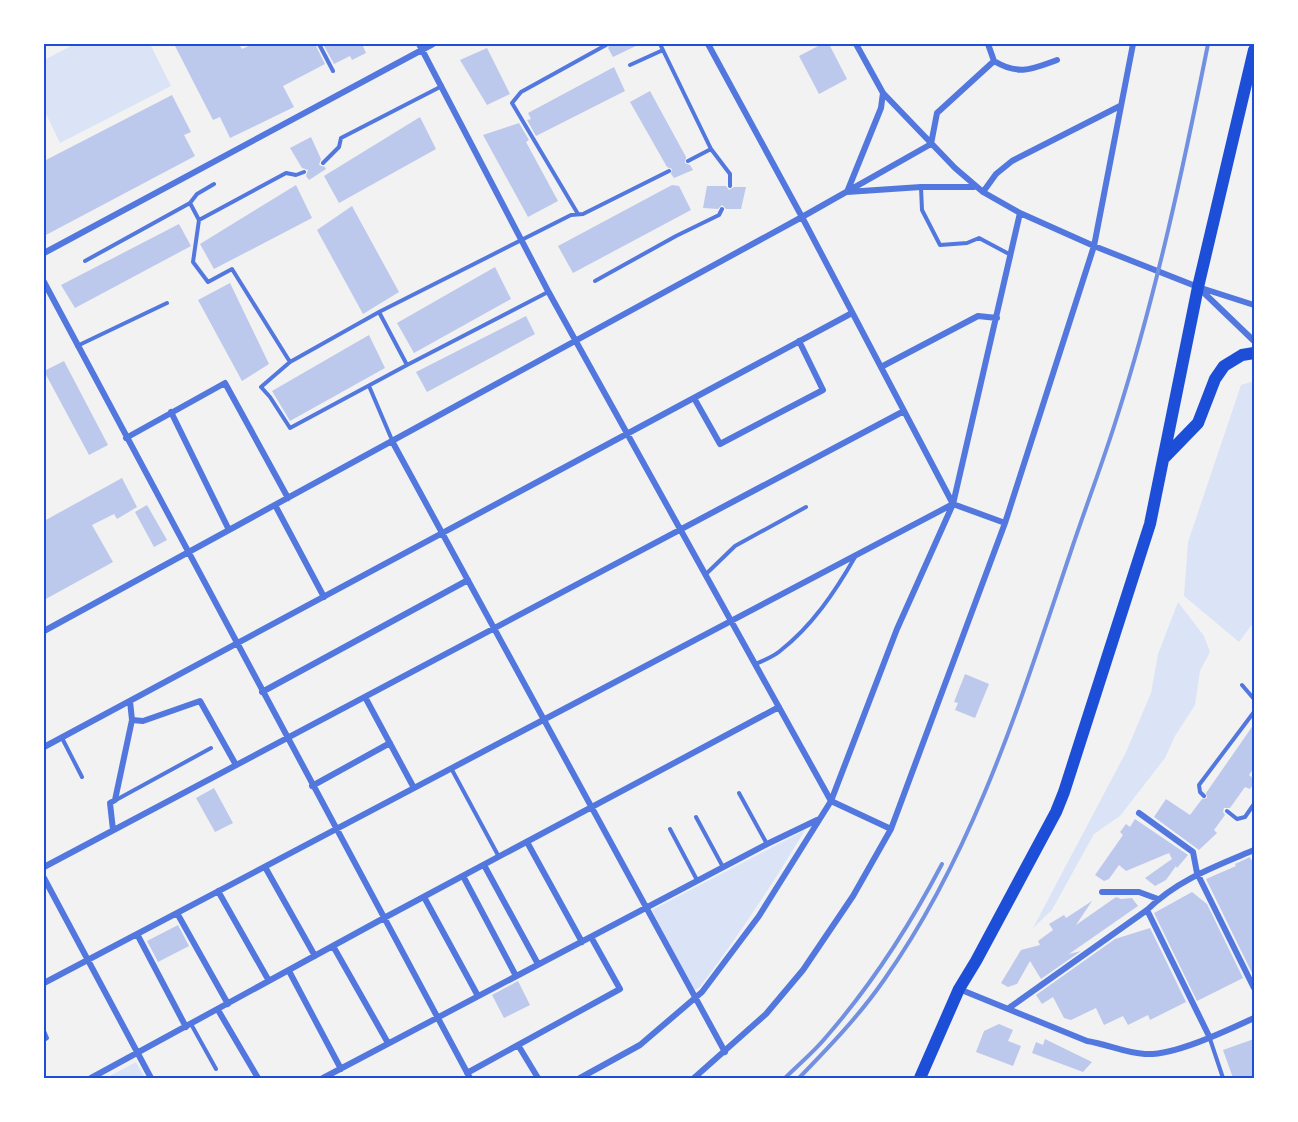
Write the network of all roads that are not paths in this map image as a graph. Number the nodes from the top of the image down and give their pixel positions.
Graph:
1 (319, 44) edge
2 (433, 44) edge
3 (660, 44) edge
4 (708, 44) edge
5 (856, 44) edge
6 (988, 44) edge
7 (1133, 44) edge
8 (606, 45) dead end
9 (420, 46) edge
10 (663, 50) junction
11 (1254, 50) edge
12 (1058, 60) dead end
13 (993, 61) junction
14 (630, 65) dead end
15 (333, 71) dead end
16 (442, 86) junction
17 (883, 93) junction
18 (1120, 106) junction
19 (932, 144) junction
20 (711, 149) junction
21 (688, 161) dead end
22 (323, 163) dead end
23 (669, 171) dead end
24 (304, 172) dead end
25 (214, 184) dead end
26 (730, 186) dead end
27 (921, 187) junction
28 (975, 187) junction
29 (847, 192) junction
30 (983, 192) junction
31 (190, 203) junction
32 (722, 209) dead end
33 (1020, 213) junction
34 (578, 214) junction
35 (802, 217) junction
36 (199, 220) junction
37 (521, 241) junction
38 (1094, 246) junction
39 (44, 253) edge
40 (1010, 254) junction
41 (85, 261) dead end
42 (595, 281) dead end
43 (44, 282) edge
44 (1198, 287) junction
45 (548, 291) junction
46 (167, 303) dead end
47 (1254, 305) edge
48 (379, 312) junction
49 (852, 313) junction
50 (997, 318) junction
51 (577, 340) junction
52 (799, 341) junction
53 (1254, 341) edge
54 (77, 346) junction
55 (1254, 353) edge
56 (290, 362) junction
57 (407, 365) junction
58 (881, 367) junction
59 (369, 386) junction
60 (694, 398) junction
61 (904, 411) junction
62 (171, 412) junction
63 (628, 433) junction
64 (126, 438) junction
65 (392, 441) junction
66 (1164, 458) junction
67 (288, 498) junction
68 (954, 504) junction
69 (275, 505) junction
70 (806, 507) dead end
71 (1005, 523) junction
72 (681, 529) junction
73 (229, 530) junction
74 (442, 533) junction
75 (187, 553) junction
76 (856, 555) junction
77 (706, 574) junction
78 (468, 580) junction
79 (324, 597) junction
80 (732, 621) junction
81 (494, 628) junction
82 (44, 631) edge
83 (236, 644) junction
84 (756, 664) junction
85 (1242, 685) dead end
86 (262, 693) junction
87 (365, 697) junction
88 (1254, 699) edge
89 (130, 701) junction
90 (779, 707) junction
91 (1254, 712) edge
92 (132, 720) junction
93 (544, 720) junction
94 (61, 738) junction
95 (287, 738) junction
96 (390, 743) junction
97 (44, 747) edge
98 (211, 748) dead end
99 (236, 765) junction
100 (452, 768) junction
101 (82, 777) dead end
102 (312, 786) junction
103 (414, 788) junction
104 (739, 793) dead end
105 (1204, 796) dead end
106 (115, 800) junction
107 (831, 801) junction
108 (1254, 804) edge
109 (592, 808) junction
110 (1227, 811) dead end
111 (1139, 813) dead end
112 (696, 817) dead end
113 (819, 820) junction
114 (336, 829) junction
115 (670, 829) dead end
116 (891, 829) junction
117 (113, 830) junction
118 (527, 842) junction
119 (767, 844) junction
120 (1254, 850) edge
121 (499, 857) junction
122 (484, 865) junction
123 (44, 867) edge
124 (265, 867) junction
125 (723, 867) junction
126 (1197, 873) junction
127 (463, 876) junction
128 (44, 878) edge
129 (698, 881) junction
130 (218, 891) junction
131 (1102, 892) dead end
132 (424, 897) junction
133 (1158, 899) junction
134 (646, 908) junction
135 (1147, 910) junction
136 (177, 912) junction
137 (384, 918) junction
138 (136, 934) junction
139 (591, 936) junction
140 (582, 942) junction
141 (333, 946) junction
142 (315, 956) junction
143 (87, 960) junction
144 (538, 964) junction
145 (289, 971) junction
146 (516, 976) junction
147 (269, 981) junction
148 (44, 983) edge
149 (1254, 988) edge
150 (959, 989) junction
151 (478, 996) junction
152 (696, 997) junction
153 (228, 1004) junction
154 (1009, 1008) junction
155 (218, 1010) junction
156 (437, 1017) junction
157 (1254, 1018) edge
158 (189, 1025) junction
159 (44, 1031) edge
160 (1210, 1038) junction
161 (44, 1040) edge
162 (388, 1043) junction
163 (518, 1045) junction
164 (726, 1052) junction
165 (138, 1053) junction
166 (341, 1069) junction
167 (216, 1070) dead end
168 (469, 1076) edge
169 (91, 1078) edge
170 (151, 1078) edge
171 (258, 1078) edge
172 (323, 1078) edge
173 (538, 1078) edge
174 (580, 1078) edge
175 (694, 1078) edge
176 (920, 1078) edge
177 (1223, 1078) edge

1 - 15 lane
2 - 9 street
3 - 10 lane
4 - 35 street
5 - 17 street
6 - 13 street
7 - 18 street
8 - 34 lane
9 - 16 street
9 - 39 street
10 - 14 lane
10 - 20 lane
11 - 44 main road
12 - 13 street
13 - 19 street
16 - 22 lane
16 - 37 street
17 - 19 street
17 - 29 street
18 - 30 street
18 - 38 street
19 - 28 street
19 - 29 street
20 - 21 lane
20 - 26 lane
23 - 34 lane
24 - 36 lane
25 - 31 lane
27 - 28 street
27 - 29 street
27 - 40 lane
28 - 30 street
29 - 35 street
30 - 33 street
31 - 36 lane
31 - 41 lane
32 - 42 lane
33 - 38 street
33 - 40 street
34 - 37 lane
35 - 49 street
35 - 51 street
36 - 56 lane
37 - 45 street
37 - 48 lane
38 - 44 street
38 - 71 street
40 - 50 street
43 - 54 street
44 - 47 street
44 - 53 street
44 - 66 main road
45 - 51 street
45 - 57 lane
46 - 54 lane
48 - 56 lane
48 - 57 lane
49 - 52 street
49 - 58 street
50 - 58 street
50 - 68 street
51 - 63 street
51 - 65 street
52 - 60 street
52 - 60 street
54 - 64 street
55 - 66 main road
56 - 59 lane
57 - 59 lane
58 - 61 street
59 - 65 lane
60 - 63 street
61 - 68 street
61 - 72 street
62 - 64 street
62 - 67 street
62 - 73 street
63 - 72 street
63 - 74 street
64 - 75 street
65 - 67 street
65 - 74 street
66 - 150 main road
67 - 69 street
68 - 71 street
68 - 76 street
68 - 107 street
69 - 73 street
69 - 79 street
70 - 77 lane
71 - 116 street
72 - 77 street
72 - 81 street
73 - 75 street
74 - 78 street
74 - 79 street
75 - 82 street
75 - 83 street
76 - 80 street
76 - 84 lane
77 - 80 street
78 - 81 street
78 - 86 street
79 - 83 street
80 - 84 street
80 - 93 street
81 - 87 street
81 - 93 street
83 - 86 street
83 - 89 street
84 - 90 street
85 - 88 lane
86 - 95 street
87 - 95 street
87 - 96 street
89 - 92 street
89 - 94 street
90 - 107 street
90 - 109 street
91 - 105 lane
92 - 99 street
92 - 106 street
93 - 100 street
93 - 109 street
94 - 97 street
94 - 101 lane
95 - 99 street
95 - 102 street
96 - 102 street
96 - 103 street
98 - 106 lane
99 - 117 street
100 - 103 street
100 - 121 lane
102 - 114 street
103 - 114 street
104 - 119 lane
106 - 117 street
107 - 113 street
107 - 116 street
108 - 110 lane
109 - 118 street
109 - 134 street
111 - 126 street
112 - 125 lane
113 - 119 street
113 - 152 street
114 - 124 street
114 - 137 street
115 - 129 lane
116 - 164 street
117 - 123 street
118 - 121 street
118 - 140 street
119 - 125 street
120 - 126 street
121 - 122 street
122 - 127 street
122 - 144 street
124 - 130 street
124 - 142 street
125 - 129 street
126 - 133 street
126 - 149 street
127 - 132 street
127 - 146 street
128 - 143 street
129 - 134 street
130 - 136 street
130 - 147 street
131 - 133 street
132 - 137 street
132 - 151 street
133 - 135 street
134 - 139 street
134 - 152 street
135 - 154 street
135 - 160 street
136 - 138 street
136 - 153 street
137 - 141 street
137 - 156 street
138 - 143 street
138 - 158 street
139 - 140 street
139 - 163 street
140 - 144 street
141 - 142 street
141 - 162 street
142 - 145 street
143 - 148 street
143 - 165 street
144 - 146 street
145 - 147 street
145 - 166 street
146 - 151 street
147 - 153 street
150 - 154 street
150 - 176 main road
151 - 156 street
152 - 164 street
152 - 174 street
153 - 155 street
154 - 160 street
155 - 158 street
155 - 171 street
156 - 162 street
156 - 168 street
157 - 160 street
158 - 165 street
158 - 167 lane
159 - 161 lane
160 - 177 lane
162 - 166 street
163 - 168 street
163 - 173 street
164 - 175 street
165 - 169 street
165 - 170 street
166 - 172 street

